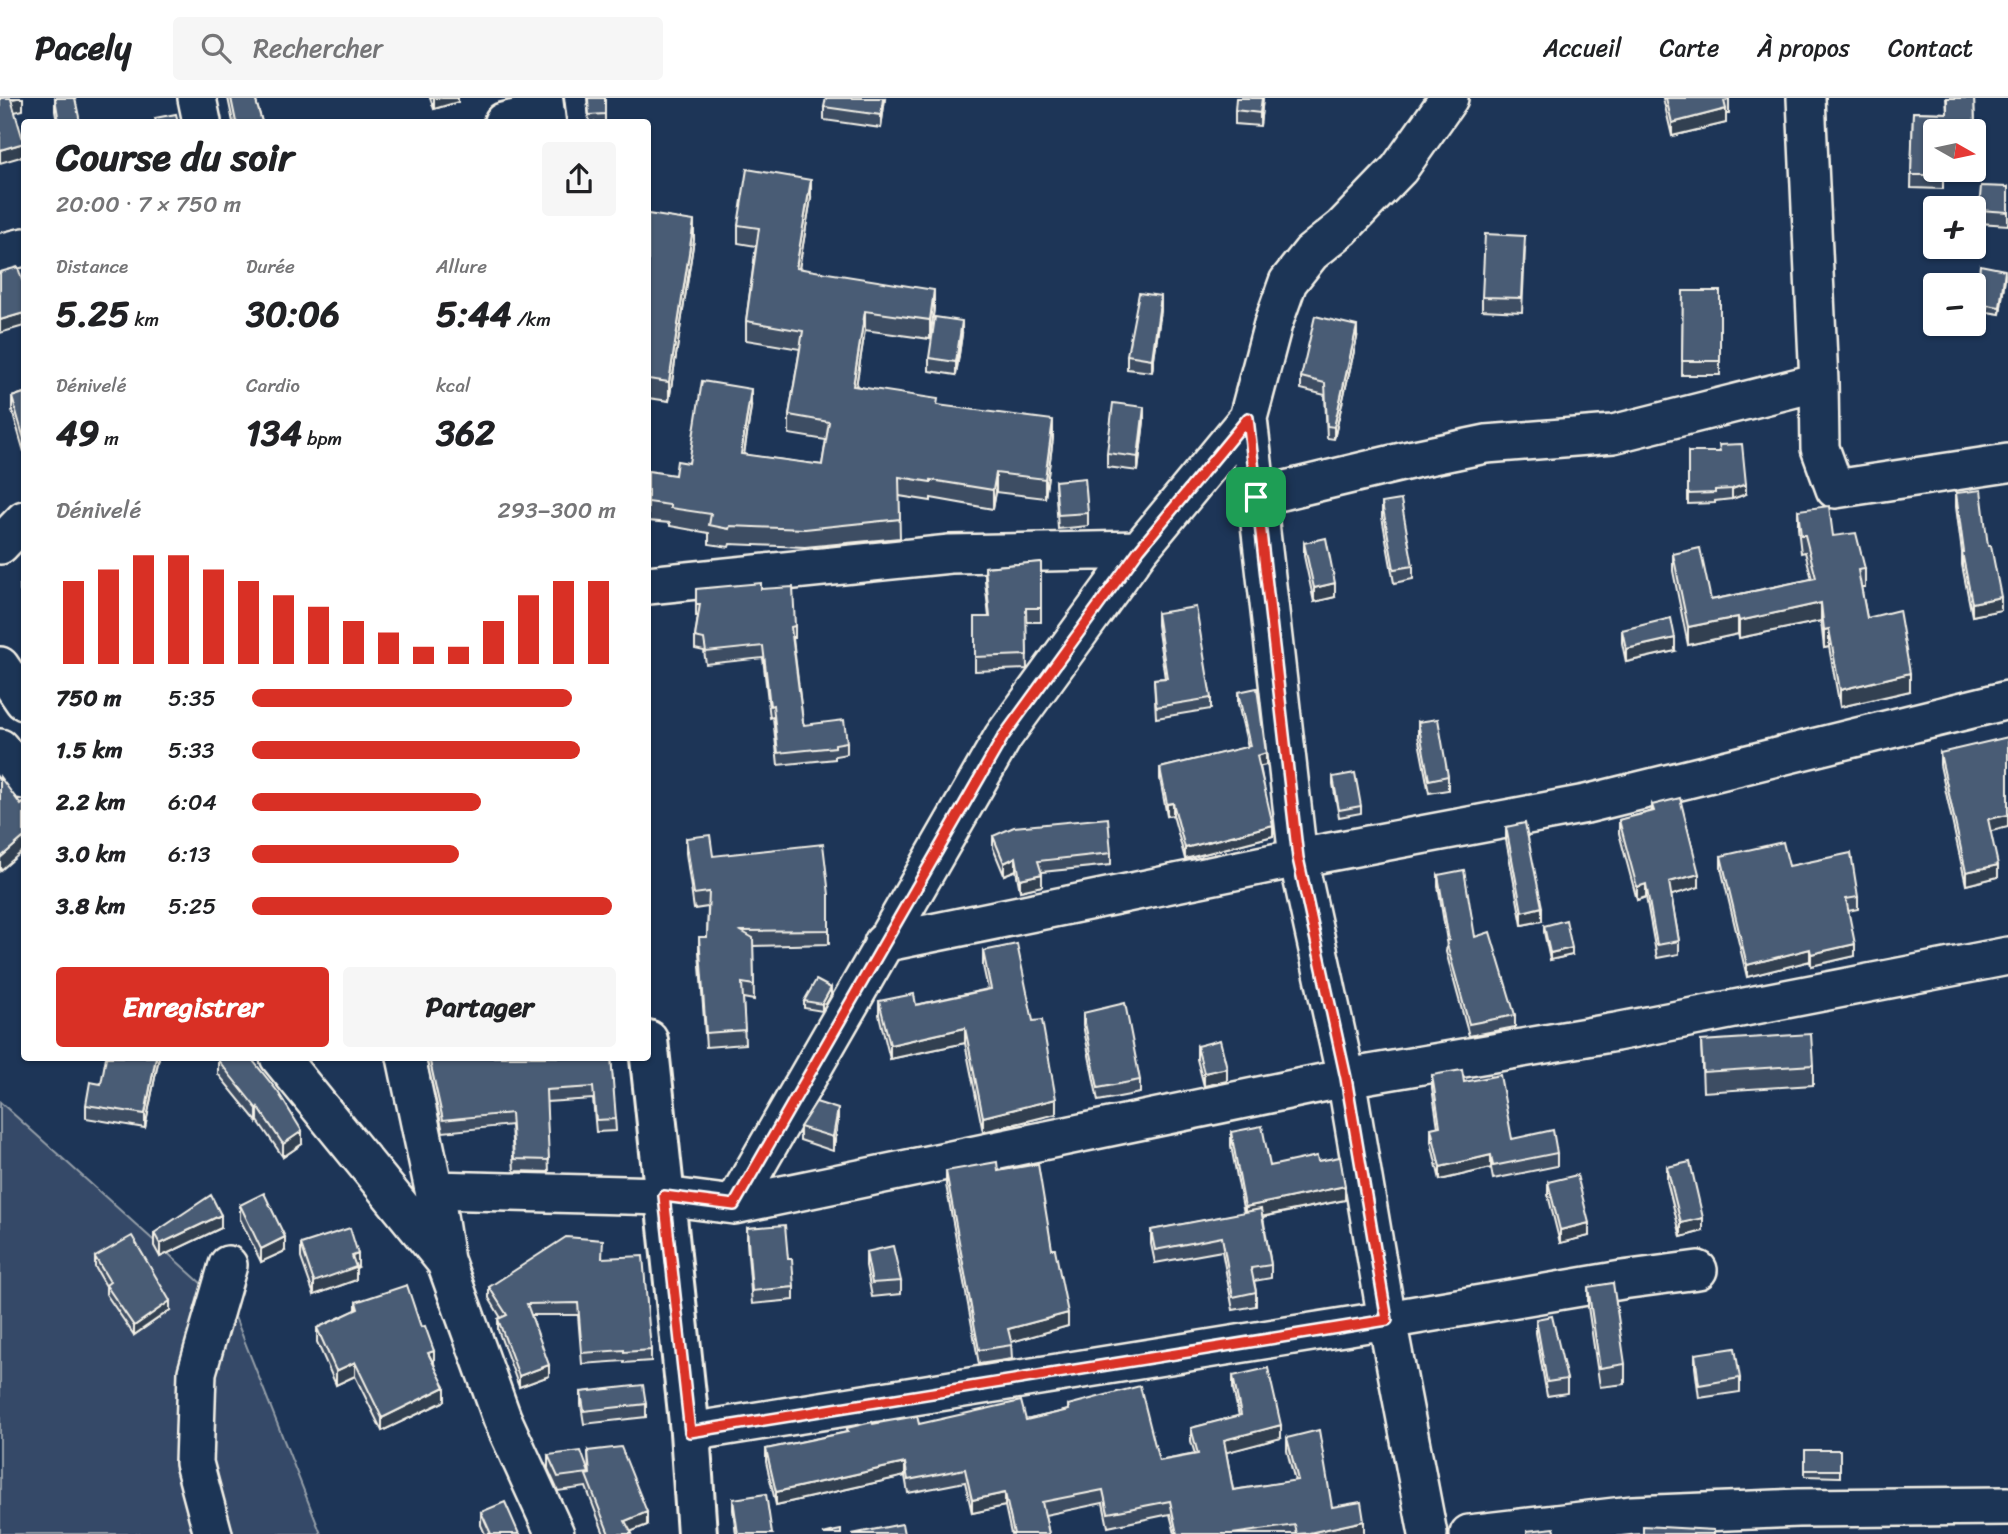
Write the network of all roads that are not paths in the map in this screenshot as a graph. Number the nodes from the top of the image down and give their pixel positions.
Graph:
1 (197, 98) edge
2 (1448, 98) edge
3 (1806, 98) edge
4 (544, 111) edge
5 (201, 119) edge
6 (514, 119) edge
7 (21, 248) edge
8 (0, 253) edge
9 (1819, 382) junction
10 (1248, 418) junction
11 (2008, 463) edge
12 (1256, 497) junction
13 (21, 523) edge
14 (0, 545) edge
15 (1139, 550) junction
16 (651, 585) edge
17 (0, 666) edge
18 (21, 697) edge
19 (2008, 700) edge
20 (0, 748) edge
21 (21, 776) edge
22 (1298, 858) junction
23 (883, 943) junction
24 (2008, 956) edge
25 (282, 1061) edge
26 (407, 1061) edge
27 (650, 1061) edge
28 (1346, 1078) junction
29 (434, 1190) junction
30 (664, 1196) junction
31 (734, 1205) junction
32 (445, 1260) junction
33 (228, 1265) dead end
34 (1698, 1270) dead end
35 (1387, 1320) junction
36 (690, 1432) junction
37 (2008, 1506) edge
38 (213, 1534) edge
39 (555, 1534) edge
40 (697, 1534) edge
41 (1428, 1534) edge
42 (1469, 1534) edge

1 - 5 street
2 - 10 street
3 - 9 street
4 - 6 street
7 - 8 street
9 - 11 street
9 - 12 street
10 - 12 street
10 - 15 street
12 - 22 street
13 - 14 street
15 - 16 street
15 - 23 street
17 - 18 street
19 - 22 street
20 - 21 street
22 - 23 street
22 - 28 street
23 - 31 street
24 - 28 street
25 - 32 street
26 - 29 street
27 - 30 main road
28 - 31 street
28 - 35 street
29 - 30 street
29 - 32 street
30 - 31 street
30 - 36 main road
32 - 39 street
33 - 38 street
34 - 35 street
35 - 36 street
35 - 41 street
36 - 40 main road
37 - 42 street

